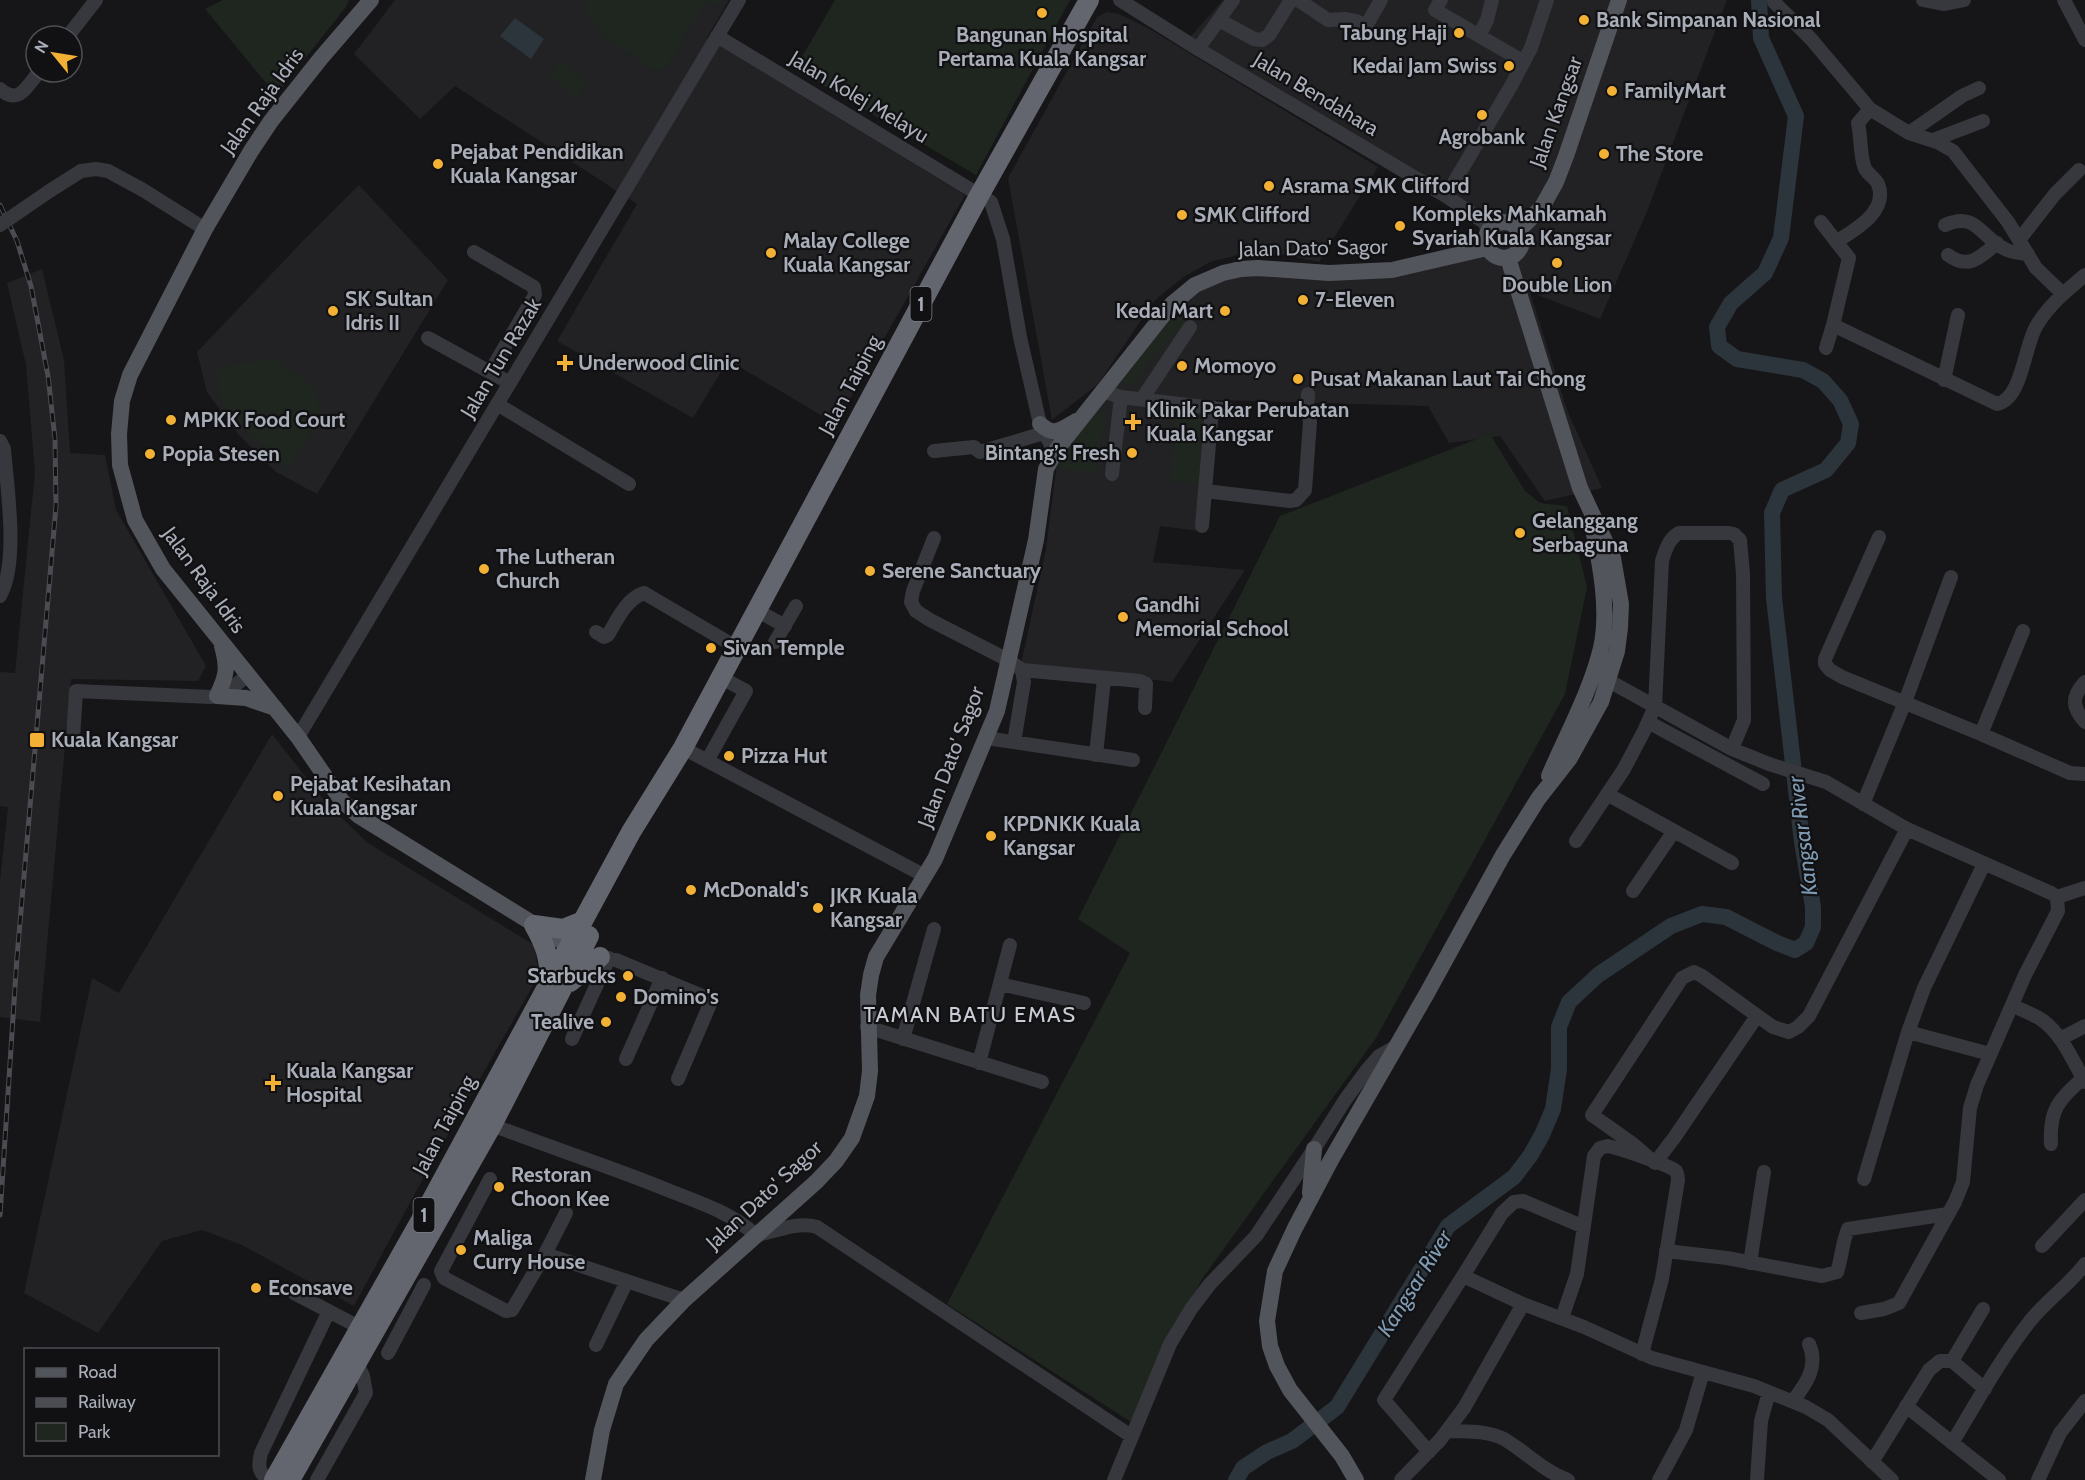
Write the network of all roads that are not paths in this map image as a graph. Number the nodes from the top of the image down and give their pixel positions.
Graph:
1 (96, 0) edge
2 (371, 0) edge
3 (739, 0) edge
4 (1089, 0) edge
5 (1120, 0) edge
6 (1233, 0) edge
7 (1292, 0) edge
8 (1298, 0) edge
9 (1380, 0) edge
10 (1441, 0) edge
11 (1492, 0) edge
12 (1546, 0) edge
13 (1619, 0) edge
14 (1923, 0) edge
15 (1964, 0) edge
16 (2064, 0) edge
17 (1774, 2) dead end
18 (1219, 20) junction
19 (77, 24) edge
20 (717, 36) junction
21 (1479, 36) junction
22 (2085, 39) edge
23 (1198, 49) junction
24 (1524, 62) junction
25 (29, 84) edge
26 (1979, 88) dead end
27 (0, 89) edge
28 (1870, 109) junction
29 (1983, 121) dead end
30 (1909, 133) junction
31 (1933, 141) junction
32 (2079, 170) dead end
33 (980, 194) junction
34 (1446, 196) junction
35 (1821, 222) dead end
36 (0, 225) edge
37 (1945, 225) dead end
38 (1491, 227) junction
39 (205, 229) junction
40 (1520, 230) junction
41 (2019, 240) junction
42 (1837, 241) junction
43 (1997, 243) junction
44 (1487, 248) junction
45 (474, 252) dead end
46 (2028, 254) junction
47 (1947, 255) dead end
48 (1508, 258) junction
49 (2085, 275) edge
50 (2062, 293) junction
51 (1958, 315) dead end
52 (1833, 325) junction
53 (1190, 327) dead end
54 (428, 338) dead end
55 (1826, 348) dead end
56 (490, 372) junction
57 (1944, 380) junction
58 (510, 383) junction
59 (1102, 391) junction
60 (1308, 394) dead end
61 (1121, 397) junction
62 (1142, 399) junction
63 (497, 404) junction
64 (1212, 409) junction
65 (1228, 410) dead end
66 (1079, 420) junction
67 (0, 441) edge
68 (1049, 443) junction
69 (934, 451) dead end
70 (1112, 474) dead end
71 (629, 484) dead end
72 (1205, 491) junction
73 (1591, 515) junction
74 (4, 526) edge
75 (1202, 526) dead end
76 (1879, 537) dead end
77 (934, 538) dead end
78 (1951, 577) dead end
79 (0, 596) edge
80 (796, 606) dead end
81 (756, 610) junction
82 (784, 626) junction
83 (2023, 631) dead end
84 (596, 632) dead end
85 (220, 640) junction
86 (775, 642) dead end
87 (736, 647) junction
88 (1015, 665) junction
89 (1593, 672) junction
90 (248, 675) junction
91 (720, 677) junction
92 (1104, 679) junction
93 (1608, 680) junction
94 (2085, 682) edge
95 (217, 696) junction
96 (1905, 702) junction
97 (1655, 706) junction
98 (1145, 708) dead end
99 (275, 709) junction
100 (1648, 722) junction
101 (2085, 722) edge
102 (1982, 734) junction
103 (298, 737) junction
104 (73, 738) dead end
105 (986, 738) junction
106 (1014, 742) junction
107 (683, 748) junction
108 (1732, 749) junction
109 (1096, 755) junction
110 (1133, 760) dead end
111 (707, 761) junction
112 (2085, 774) edge
113 (1763, 784) dead end
114 (656, 793) junction
115 (1607, 794) junction
116 (1538, 799) junction
117 (1863, 804) junction
118 (1907, 829) junction
119 (1674, 831) junction
120 (1576, 840) dead end
121 (1732, 863) dead end
122 (1984, 864) junction
123 (925, 876) junction
124 (2085, 888) edge
125 (1633, 891) dead end
126 (2056, 897) junction
127 (583, 921) junction
128 (534, 925) junction
129 (934, 929) dead end
130 (1010, 945) dead end
131 (574, 949) junction
132 (604, 958) junction
133 (662, 978) junction
134 (1000, 984) junction
135 (555, 987) junction
136 (1084, 1003) dead end
137 (2012, 1005) junction
138 (1757, 1016) junction
139 (2085, 1026) edge
140 (867, 1027) junction
141 (1908, 1032) junction
142 (2060, 1039) junction
143 (572, 1040) dead end
144 (903, 1040) junction
145 (1395, 1047) junction
146 (1990, 1054) junction
147 (626, 1059) dead end
148 (979, 1063) junction
149 (678, 1079) dead end
150 (2084, 1080) edge
151 (1042, 1082) dead end
152 (492, 1125) junction
153 (2052, 1144) dead end
154 (1314, 1149) junction
155 (1655, 1163) junction
156 (1764, 1172) dead end
157 (490, 1179) dead end
158 (1864, 1179) dead end
159 (456, 1190) junction
160 (2085, 1200) edge
161 (477, 1202) junction
162 (1308, 1202) junction
163 (566, 1213) dead end
164 (1948, 1214) junction
165 (421, 1220) junction
166 (1584, 1227) junction
167 (756, 1235) junction
168 (2042, 1246) dead end
169 (1666, 1251) junction
170 (545, 1254) junction
171 (1750, 1263) junction
172 (2085, 1264) edge
173 (1463, 1276) junction
174 (627, 1281) junction
175 (424, 1285) dead end
176 (294, 1293) dead end
177 (394, 1294) junction
178 (684, 1300) junction
179 (414, 1304) junction
180 (1523, 1304) junction
181 (1983, 1309) dead end
182 (329, 1311) junction
183 (1861, 1313) dead end
184 (1562, 1318) junction
185 (359, 1328) junction
186 (1809, 1344) dead end
187 (596, 1346) dead end
188 (387, 1353) dead end
189 (1642, 1354) junction
190 (356, 1361) junction
191 (1952, 1361) junction
192 (1703, 1372) junction
193 (1985, 1389) junction
194 (1769, 1392) junction
195 (1793, 1401) junction
196 (2085, 1402) edge
197 (1906, 1406) junction
198 (1447, 1431) junction
199 (1131, 1436) junction
200 (1952, 1443) junction
201 (1429, 1452) junction
202 (1872, 1462) junction
203 (2037, 1478) edge
204 (268, 1480) edge
205 (274, 1480) edge
206 (290, 1480) edge
207 (317, 1480) edge
208 (593, 1480) edge
209 (1114, 1480) edge
210 (1356, 1480) edge
211 (1401, 1480) edge
212 (1568, 1480) edge
213 (1659, 1480) edge
214 (1757, 1480) edge
215 (1892, 1480) edge
216 (1999, 1480) edge

1 - 19 street
2 - 39 main road, Jalan Raja Idris
3 - 20 street, Jalan Tun Razak
4 - 33 highway, Jalan Taiping / 1
5 - 23 street, Jalan Bendahara
6 - 18 street
7 - 18 street
8 - 9 street
10 - 21 street
11 - 21 street
12 - 24 street
13 - 40 main road, Jalan Kangsar
14 - 15 street
16 - 22 street
17 - 28 street
18 - 23 street
20 - 33 street, Jalan Kolej Melayu
20 - 58 street, Jalan Tun Razak
21 - 24 street
23 - 34 street, Jalan Bendahara
24 - 34 street
25 - 27 street
26 - 30 street
28 - 30 street
28 - 42 street
29 - 31 street
30 - 31 street
31 - 41 street
32 - 41 street
33 - 68 street
33 - 81 highway, Jalan Taiping / 1
34 - 38 street, Jalan Bendahara
35 - 42 street
36 - 39 street, bridge
37 - 43 street
38 - 40 main road
38 - 44 main road
39 - 85 main road, Jalan Raja Idris
40 - 48 main road
41 - 46 street
42 - 52 street
43 - 46 street
43 - 47 street
44 - 48 main road
44 - 59 main road, Jalan Dato' Sagor
45 - 56 street
46 - 50 street
48 - 73 main road
49 - 50 street
50 - 57 street
51 - 57 street
52 - 55 street
52 - 57 street
53 - 62 street
54 - 56 street
56 - 58 street
58 - 63 street, Jalan Tun Razak
59 - 61 street
59 - 66 main road, Jalan Dato' Sagor
60 - 72 street
61 - 62 street
61 - 70 street
62 - 64 street
63 - 71 street
63 - 103 street, Jalan Tun Razak
64 - 65 street
64 - 72 street
66 - 68 main road, Jalan Dato' Sagor
66 - 68 main road
67 - 74 street
68 - 69 street
68 - 88 main road, Jalan Dato' Sagor
72 - 75 street
73 - 89 main road
73 - 93 main road
74 - 79 street
76 - 96 street
77 - 88 street
78 - 96 street
80 - 82 street
81 - 82 street
81 - 87 highway, Jalan Taiping / 1
82 - 86 street
83 - 102 street
84 - 87 street
85 - 90 main road, Jalan Raja Idris
85 - 95 main road
87 - 91 highway, Jalan Taiping / 1
88 - 92 street
88 - 105 main road, Jalan Dato' Sagor
88 - 106 street
89 - 93 street
89 - 116 main road
90 - 95 street
90 - 99 main road, Jalan Raja Idris
91 - 107 highway, Jalan Taiping / 1
91 - 111 street
92 - 98 street
92 - 109 street
93 - 97 street
93 - 116 main road
94 - 101 street
95 - 99 main road
95 - 104 street
96 - 102 street
96 - 117 street
97 - 100 street
97 - 108 street
97 - 108 street
99 - 103 main road, Jalan Raja Idris
100 - 113 street
100 - 115 street
102 - 112 street
103 - 128 main road, Jalan Raja Idris
105 - 106 street
105 - 123 main road, Jalan Dato' Sagor
106 - 109 street
107 - 111 street
107 - 114 highway, Jalan Taiping / 1
108 - 117 street
109 - 110 street
111 - 123 street
114 - 127 highway, Jalan Taiping / 1
114 - 131 highway, Jalan Taiping / 1
115 - 119 street
115 - 120 street
116 - 145 main road
117 - 118 street
118 - 122 street
118 - 138 street
119 - 121 street
119 - 125 street
122 - 126 street
122 - 141 street
123 - 140 main road, Jalan Dato' Sagor
124 - 126 street
126 - 137 street
127 - 128 highway
127 - 131 highway, Jalan Taiping / 1
128 - 131 main road, Jalan Raja Idris
128 - 135 highway
129 - 144 street
130 - 134 street
131 - 132 street
131 - 135 highway, Jalan Taiping / 1
132 - 133 street
132 - 135 highway
132 - 143 street
133 - 147 street
133 - 149 street
134 - 136 street
134 - 148 street
135 - 152 highway, Jalan Taiping / 1
135 - 165 highway, Jalan Taiping / 1
137 - 142 street
137 - 146 street
138 - 155 street
138 - 155 street
139 - 142 street
140 - 144 street
140 - 167 main road, Jalan Dato' Sagor
141 - 146 street
141 - 158 street
142 - 150 street
144 - 148 street
145 - 154 street
145 - 162 main road
146 - 164 street
148 - 151 street
150 - 153 street
152 - 159 highway, Jalan Taiping / 1
152 - 167 street
154 - 162 main road
154 - 199 street
155 - 166 street
155 - 169 street
156 - 171 street
157 - 161 street
159 - 161 street
159 - 165 highway
159 - 177 highway, Jalan Taiping / 1
160 - 168 street
161 - 170 street
162 - 210 main road
163 - 170 street
164 - 171 street
164 - 183 street
165 - 185 highway, Jalan Taiping / 1
166 - 173 street
166 - 184 street
167 - 178 main road, Jalan Dato' Sagor
167 - 199 street
169 - 171 street
169 - 189 street
170 - 174 street
172 - 193 street
173 - 180 street
173 - 201 street
174 - 178 street
174 - 187 street
175 - 179 street
176 - 182 street
177 - 179 street
177 - 190 highway, Jalan Taiping / 1
178 - 208 main road, Jalan Dato' Sagor
179 - 188 street
180 - 184 street
180 - 198 street
181 - 191 street
182 - 185 street
182 - 204 street
184 - 189 street
185 - 205 highway, Jalan Taiping / 1
186 - 195 street
189 - 192 street
190 - 206 highway, Jalan Taiping / 1
190 - 207 street
191 - 193 street
191 - 197 street
192 - 194 street
192 - 213 street
193 - 200 street
194 - 195 street
194 - 214 street
195 - 202 street
196 - 203 street
197 - 200 street
197 - 202 street
198 - 201 street
198 - 212 street
199 - 209 street
200 - 216 street
201 - 211 street
202 - 215 street

